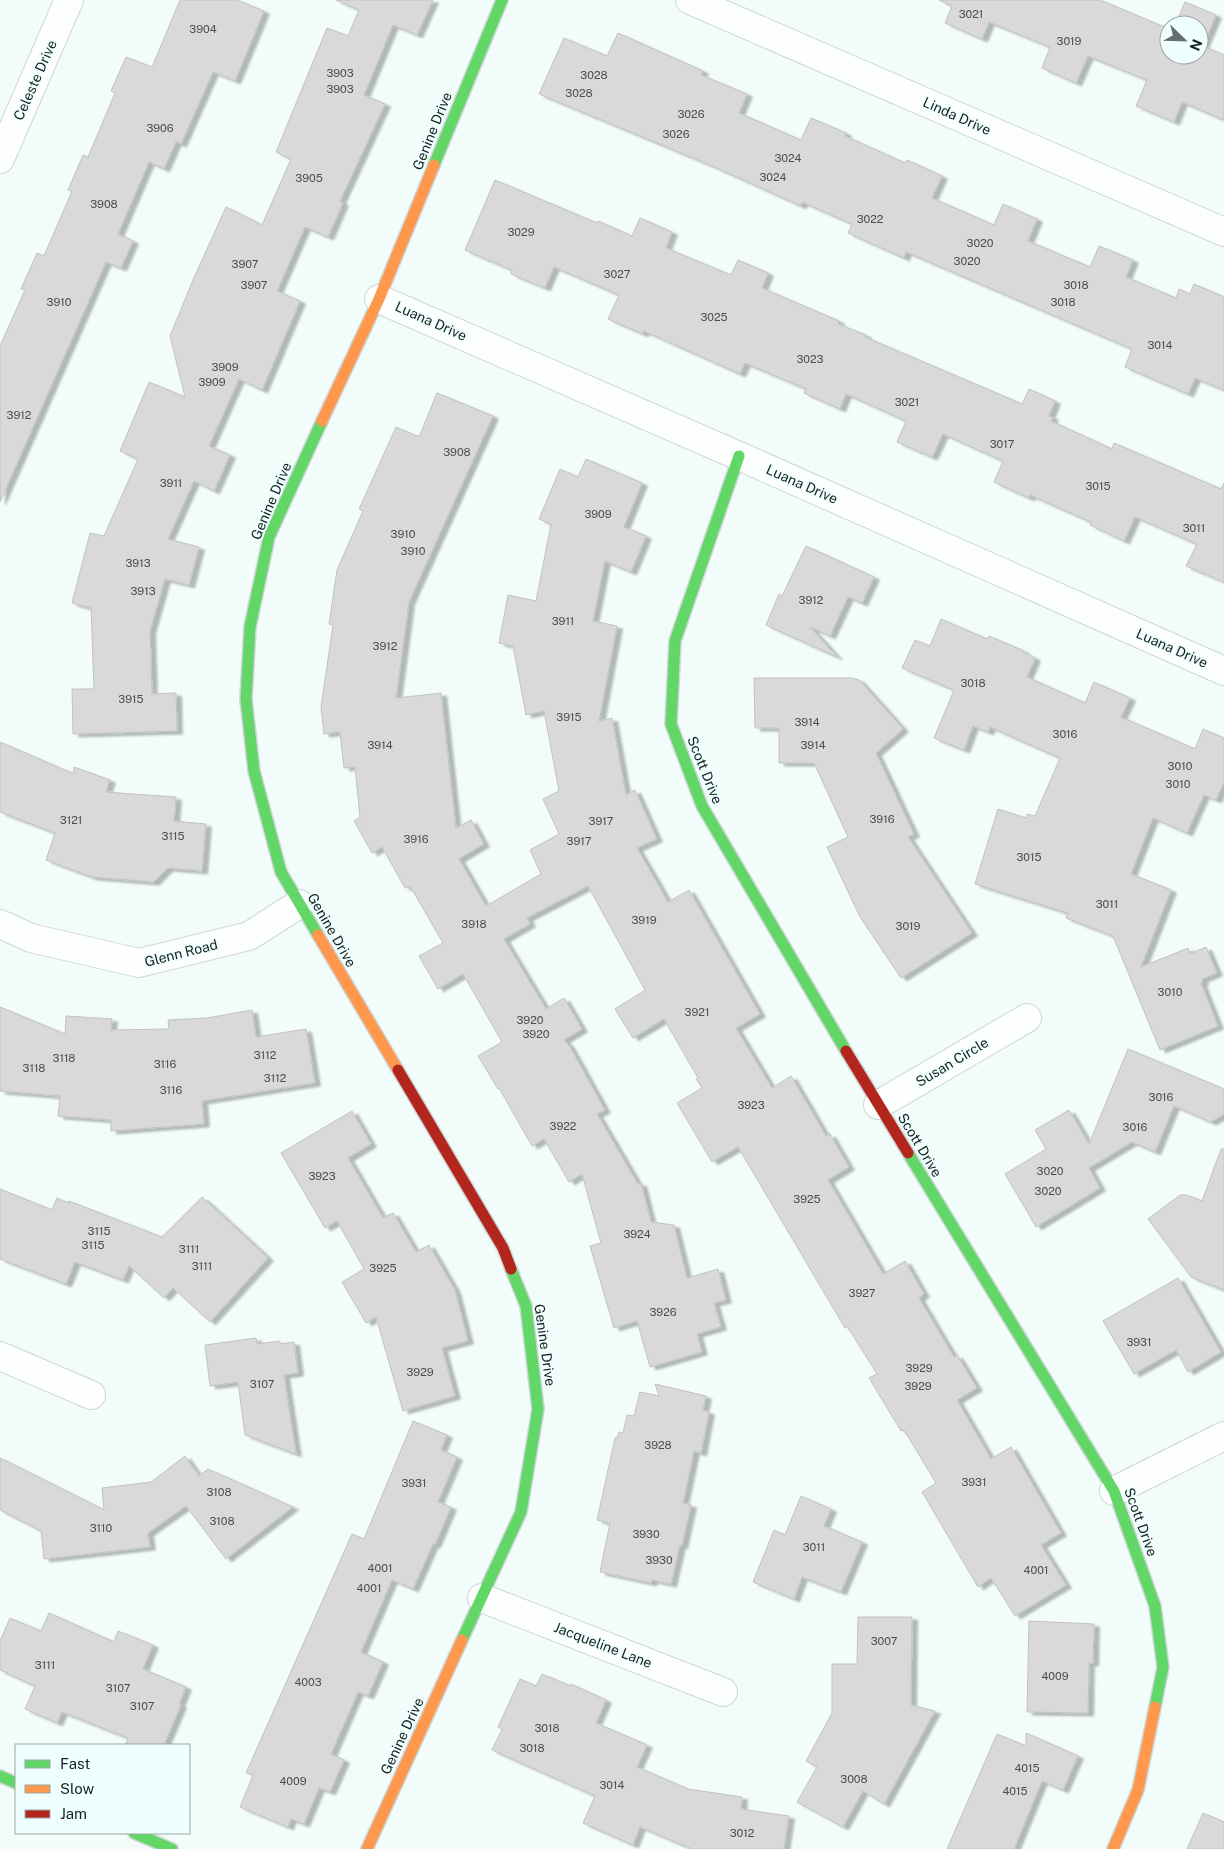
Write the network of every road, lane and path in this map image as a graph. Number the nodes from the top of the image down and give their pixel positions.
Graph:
1 (70, 0) edge
2 (502, 0) edge
3 (690, 0) edge
4 (0, 159) edge
5 (1224, 232) edge
6 (379, 299) junction
7 (739, 456) junction
8 (1224, 671) edge
9 (299, 904) junction
10 (0, 924) edge
11 (1026, 1018) dead end
12 (878, 1106) junction
13 (0, 1356) edge
14 (91, 1395) dead end
15 (1224, 1436) edge
16 (1114, 1491) junction
17 (482, 1598) junction
18 (723, 1692) dead end
19 (136, 1834) edge
20 (172, 1849) edge
21 (367, 1849) edge
22 (1113, 1849) edge

1 - 4 street, Celeste Drive
2 - 6 street, Genine Drive
3 - 5 street, Linda Drive
6 - 7 street, Luana Drive
6 - 9 street, Genine Drive
7 - 8 street, Luana Drive
7 - 12 street, Scott Drive
9 - 10 street, Glenn Road
9 - 17 street, Genine Drive
11 - 12 street, Susan Circle
12 - 16 street, Scott Drive
13 - 14 street
15 - 16 street
16 - 22 street, Scott Drive
17 - 18 street, Jacqueline Lane
17 - 21 street, Genine Drive
19 - 20 street

